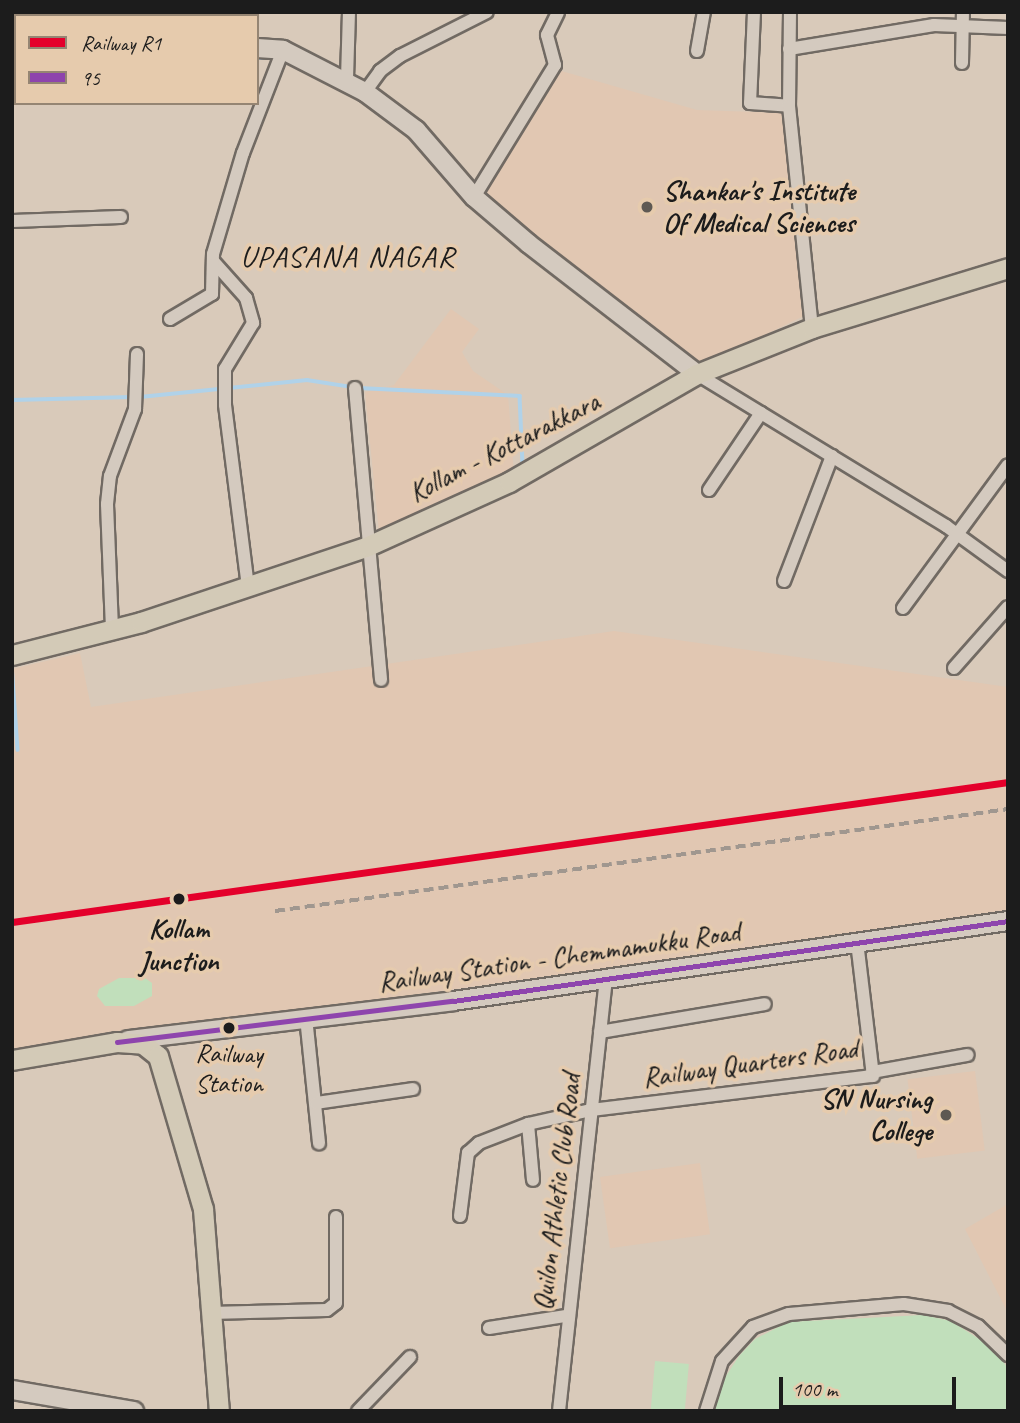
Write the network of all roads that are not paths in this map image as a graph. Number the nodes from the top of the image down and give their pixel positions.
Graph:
1 (349, 12) edge
2 (487, 12) edge
3 (558, 12) edge
4 (704, 12) edge
5 (754, 12) edge
6 (790, 12) edge
7 (963, 18) edge
8 (1008, 29) edge
9 (259, 48) edge
10 (789, 48) junction
11 (284, 50) junction
12 (697, 51) dead end
13 (962, 63) dead end
14 (347, 79) junction
15 (365, 92) junction
16 (789, 106) junction
17 (474, 197) junction
18 (121, 217) dead end
19 (12, 221) edge
20 (213, 261) junction
21 (1008, 268) edge
22 (170, 319) dead end
23 (812, 328) junction
24 (137, 354) dead end
25 (697, 374) junction
26 (355, 388) dead end
27 (761, 413) junction
28 (832, 456) junction
29 (1008, 465) edge
30 (709, 490) dead end
31 (955, 533) junction
32 (369, 547) junction
33 (1008, 571) edge
34 (783, 581) dead end
35 (248, 587) junction
36 (1008, 607) edge
37 (904, 608) dead end
38 (112, 629) junction
39 (15, 654) edge
40 (954, 668) dead end
41 (381, 680) dead end
42 (1008, 921) edge
43 (857, 942) junction
44 (606, 980) junction
45 (765, 1004) dead end
46 (306, 1017) junction
47 (600, 1031) junction
48 (172, 1033) junction
49 (117, 1042) junction
50 (967, 1055) dead end
51 (12, 1060) edge
52 (872, 1072) junction
53 (165, 1073) junction
54 (413, 1088) dead end
55 (316, 1104) junction
56 (591, 1110) junction
57 (528, 1124) junction
58 (319, 1143) dead end
59 (533, 1180) dead end
60 (460, 1216) dead end
61 (336, 1217) dead end
62 (210, 1313) junction
63 (566, 1316) junction
64 (489, 1328) dead end
65 (1008, 1355) edge
66 (410, 1357) dead end
67 (12, 1390) edge
68 (213, 1407) edge
69 (134, 1411) edge
70 (358, 1411) edge
71 (559, 1411) edge
72 (706, 1411) edge

1 - 14 street
2 - 15 street
3 - 17 street
4 - 12 street
5 - 16 street
6 - 10 street
7 - 8 street
7 - 10 street
7 - 13 street
9 - 11 main road
10 - 16 street
11 - 14 main road
11 - 20 street
14 - 15 main road
15 - 17 main road
16 - 23 street
17 - 25 main road
18 - 19 street
20 - 22 street
20 - 35 street
21 - 23 main road, Kollam - Kottarakkara
23 - 25 main road, Kollam - Kottarakkara
24 - 38 street
25 - 27 street
25 - 32 main road, Kollam - Kottarakkara
26 - 32 street
27 - 28 street
27 - 30 street
28 - 31 street
28 - 34 street
29 - 31 street
31 - 33 street
31 - 37 street
32 - 35 main road, Kollam - Kottarakkara
32 - 41 street
35 - 38 main road, Kollam - Kottarakkara
36 - 40 street
38 - 39 main road, Kollam - Kottarakkara
42 - 43 main road, Railway Station - Chemmamukku Road
43 - 44 main road, Railway Station - Chemmamukku Road
43 - 52 street, Railway Quarters Road
44 - 46 main road, Railway Station - Chemmamukku Road
44 - 47 street, Quilon Athletic Club Road
45 - 47 street
46 - 48 main road, Railway Station - Chemmamukku Road
46 - 55 street
47 - 56 street, Quilon Athletic Club Road
48 - 49 main road, Railway Station - Chemmamukku Road
48 - 53 main road
49 - 51 main road
49 - 53 main road
50 - 52 street
52 - 56 street, Railway Quarters Road
53 - 62 main road
54 - 55 street
55 - 58 street
56 - 57 street, Railway Quarters Road
56 - 63 street, Quilon Athletic Club Road
57 - 59 street
57 - 60 street, Railway Quarters Road
61 - 62 street
62 - 68 main road
63 - 64 street
63 - 71 street, Quilon Athletic Club Road
65 - 72 street
66 - 70 street
67 - 69 main road

